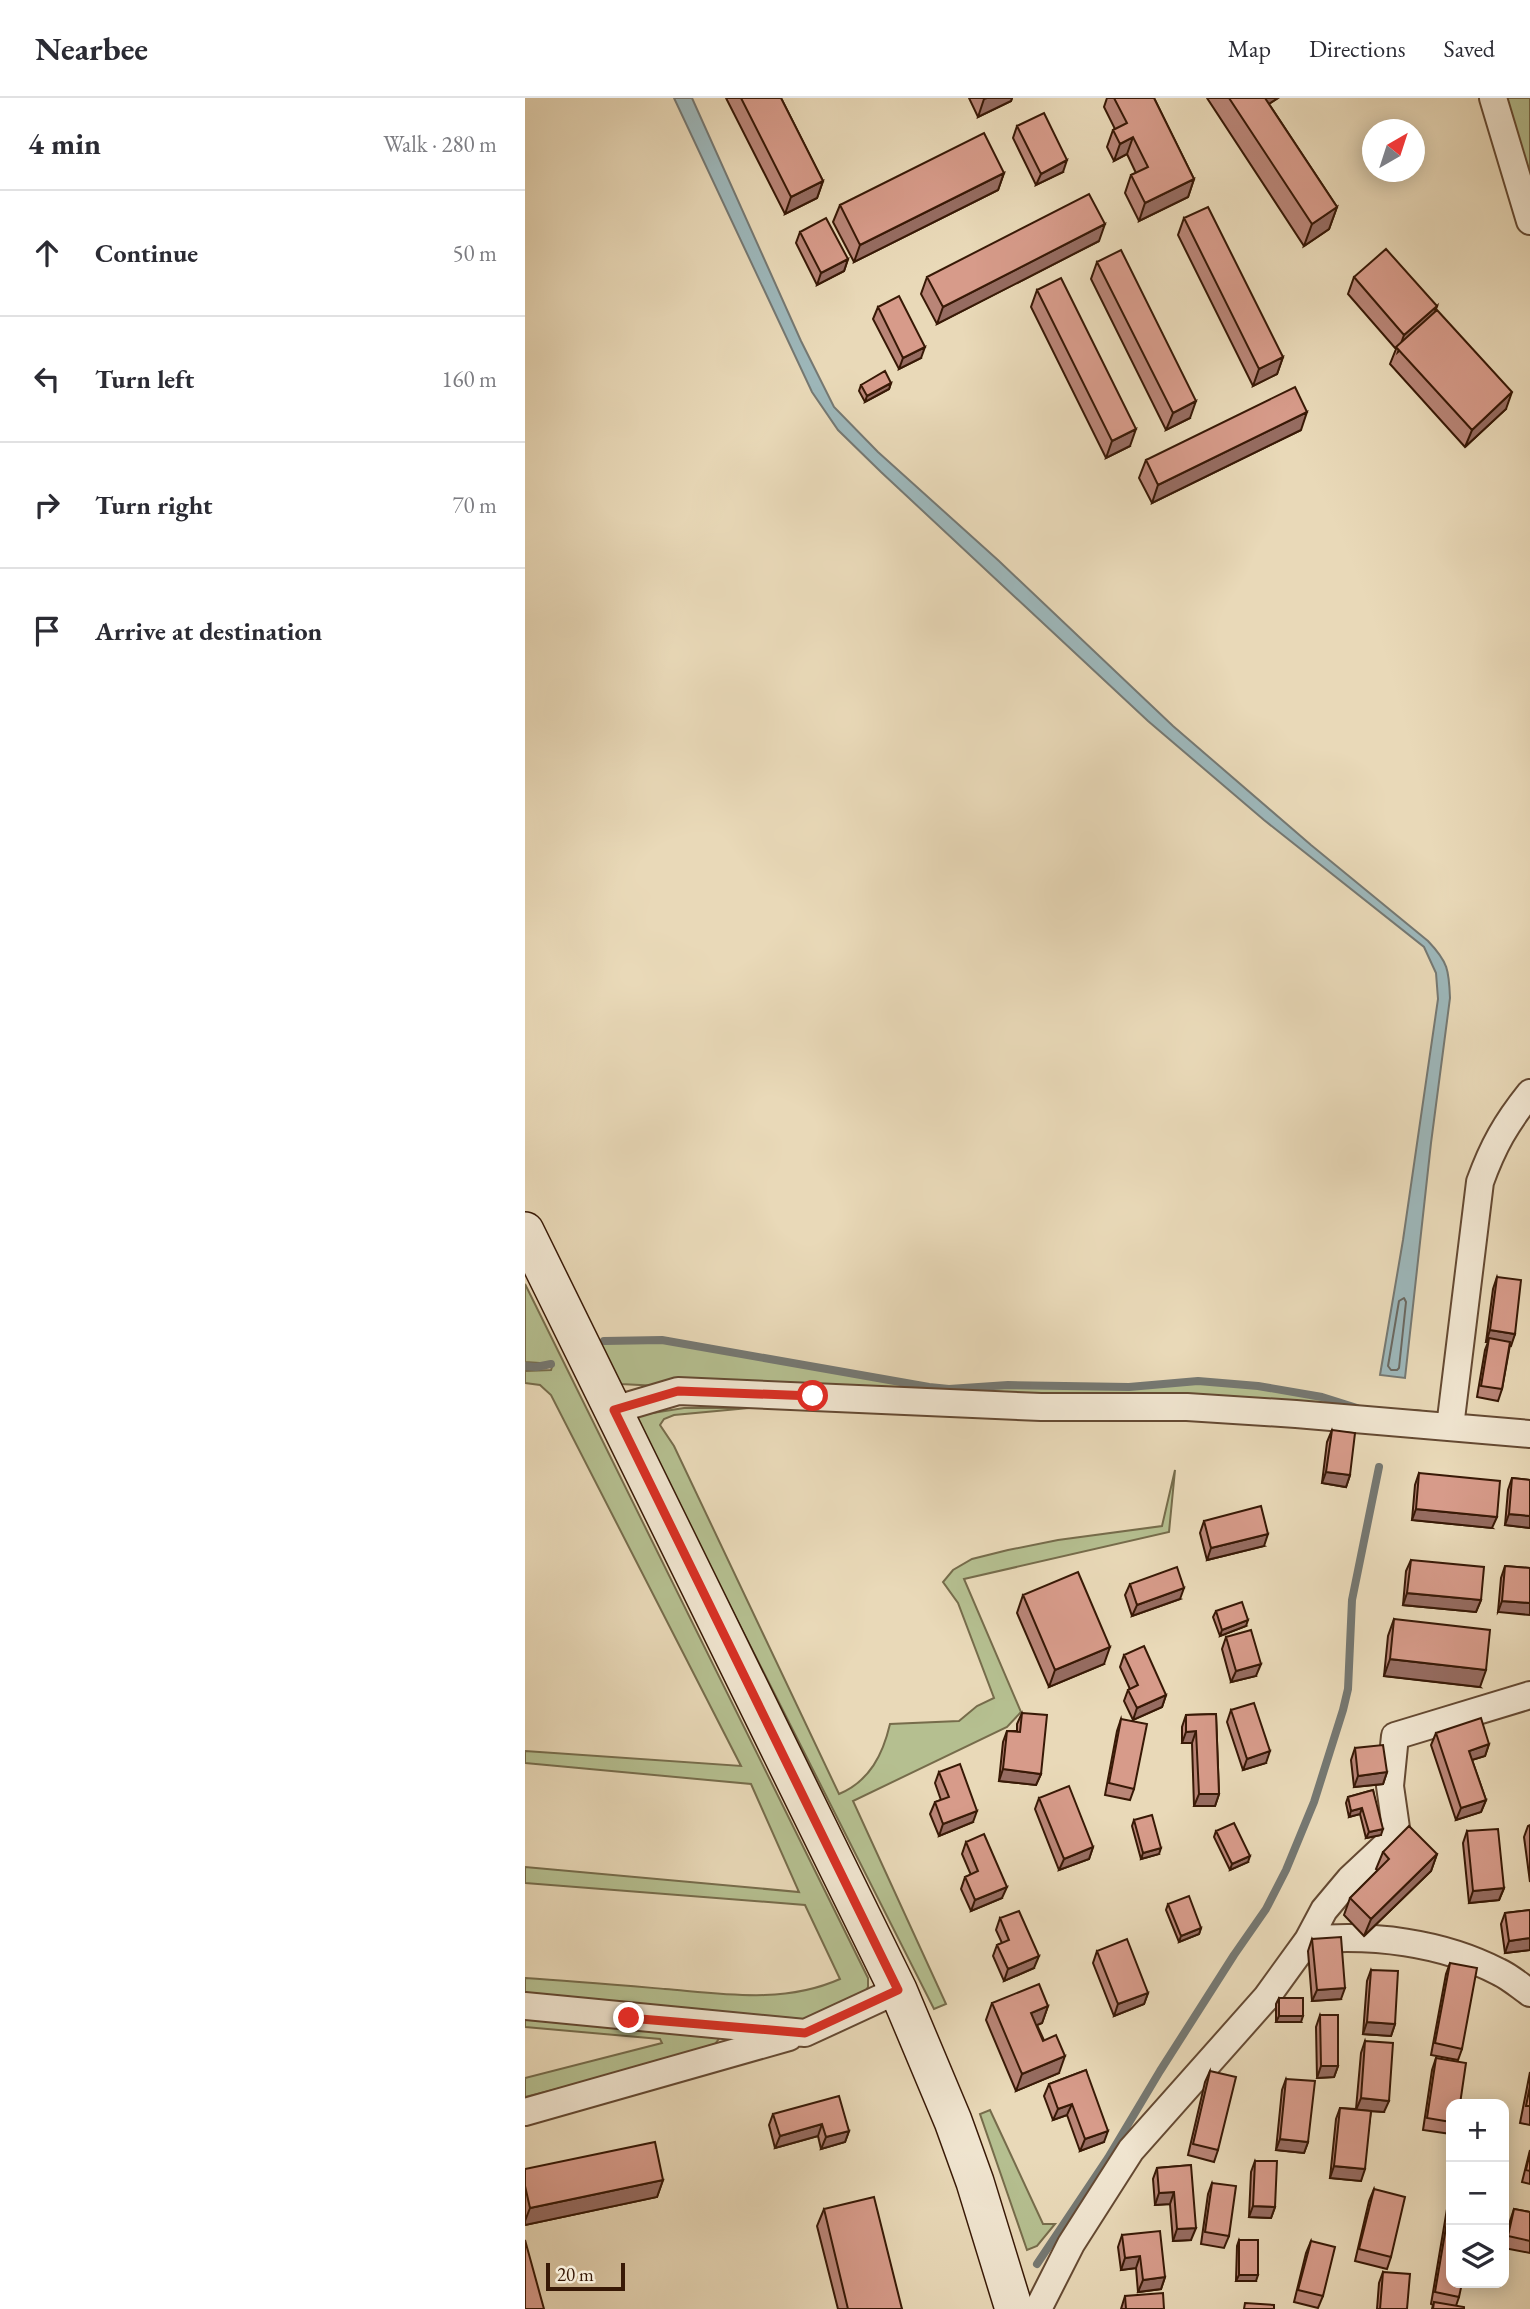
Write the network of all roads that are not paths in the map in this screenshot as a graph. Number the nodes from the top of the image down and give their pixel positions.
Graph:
1 (1493, 98) edge
2 (1530, 221) edge
3 (1530, 1093) edge
4 (525, 1231) edge
5 (614, 1410) junction
6 (1450, 1427) junction
7 (1530, 1434) edge
8 (1530, 1695) edge
9 (1308, 1940) junction
10 (898, 1990) junction
11 (1530, 1993) edge
12 (525, 2006) edge
13 (805, 2033) junction
14 (525, 2112) edge
15 (1014, 2309) edge
16 (1038, 2309) edge

1 - 2 street
3 - 6 street
4 - 5 main road
5 - 6 street
5 - 10 main road
6 - 7 street
8 - 9 street
9 - 11 street
9 - 16 street
10 - 13 street
10 - 15 main road
12 - 13 street
13 - 14 street

